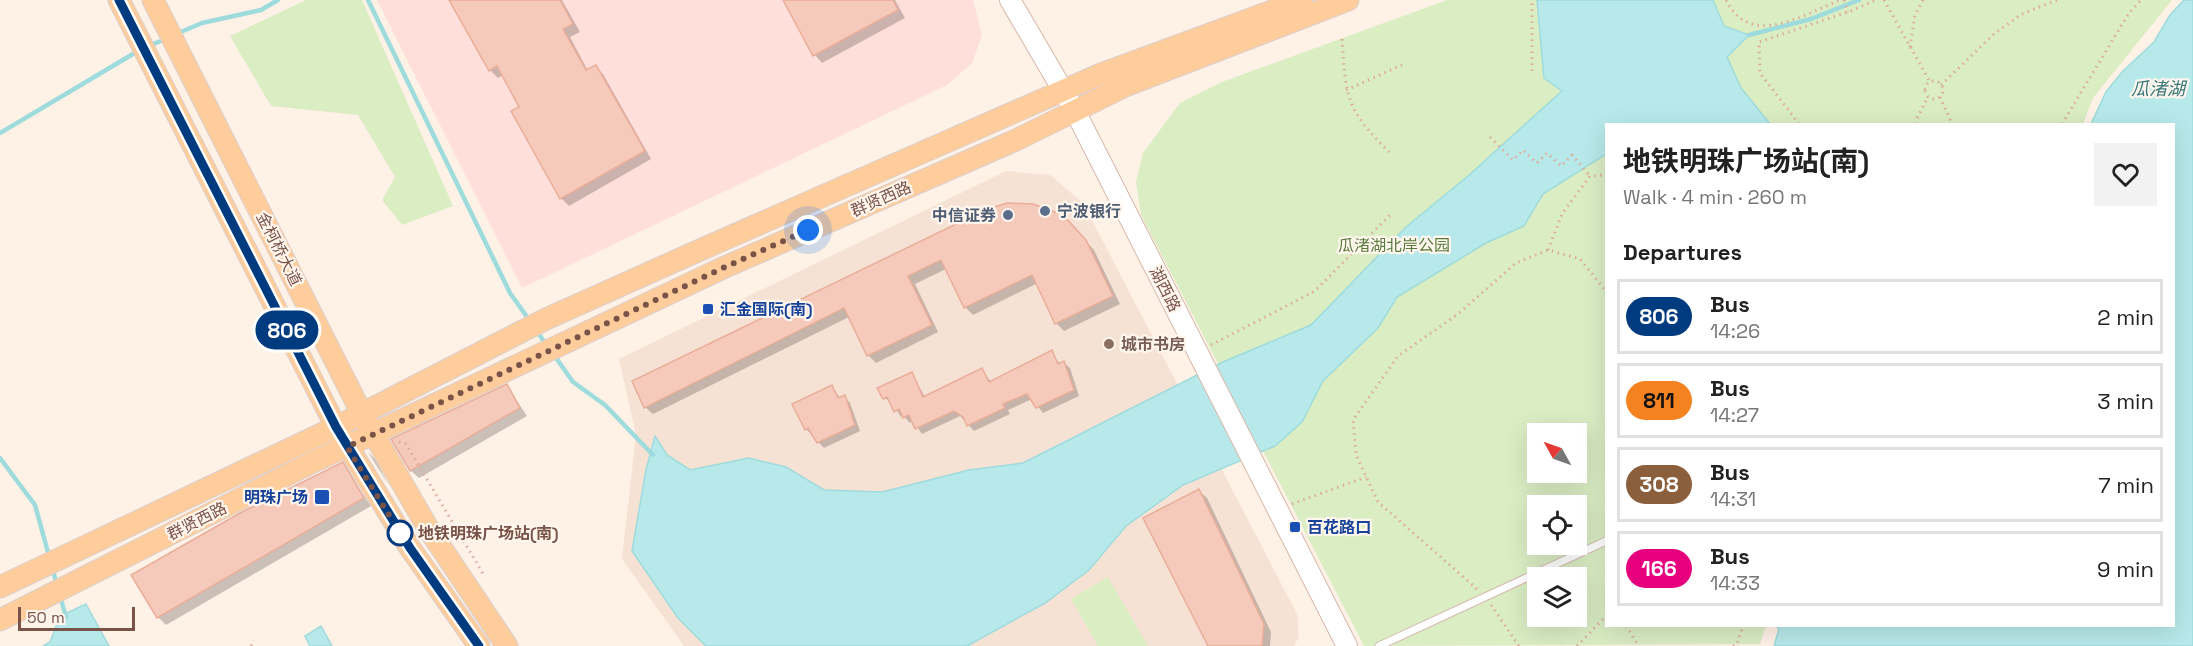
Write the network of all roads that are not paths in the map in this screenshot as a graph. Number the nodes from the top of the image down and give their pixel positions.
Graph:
1 (119, 0) edge
2 (1010, 0) edge
3 (1302, 0) edge
4 (1348, 0) edge
5 (156, 7) edge
6 (1064, 90) junction
7 (1075, 111) junction
8 (362, 414) junction
9 (336, 427) junction
10 (374, 434) junction
11 (347, 447) junction
12 (1605, 541) edge
13 (0, 587) edge
14 (0, 620) edge
15 (479, 646) edge
16 (507, 646) edge
17 (1347, 646) edge
18 (1379, 646) edge

1 - 9 main road, 金柯桥大道
2 - 6 street, 湖西路
3 - 6 main road, 群贤西路
4 - 7 main road, 群贤西路
5 - 8 main road, 金柯桥大道
6 - 7 street, 湖西路
6 - 8 main road, 群贤西路
7 - 10 main road, 群贤西路
7 - 17 street, 湖西路
8 - 9 main road, 群贤西路
8 - 10 main road, 金柯桥大道
9 - 11 main road, 金柯桥大道
9 - 13 main road, 群贤西路
10 - 11 main road, 群贤西路
10 - 16 main road, 金柯桥大道
11 - 14 main road, 群贤西路
11 - 15 main road, 金柯桥大道
12 - 18 lane

